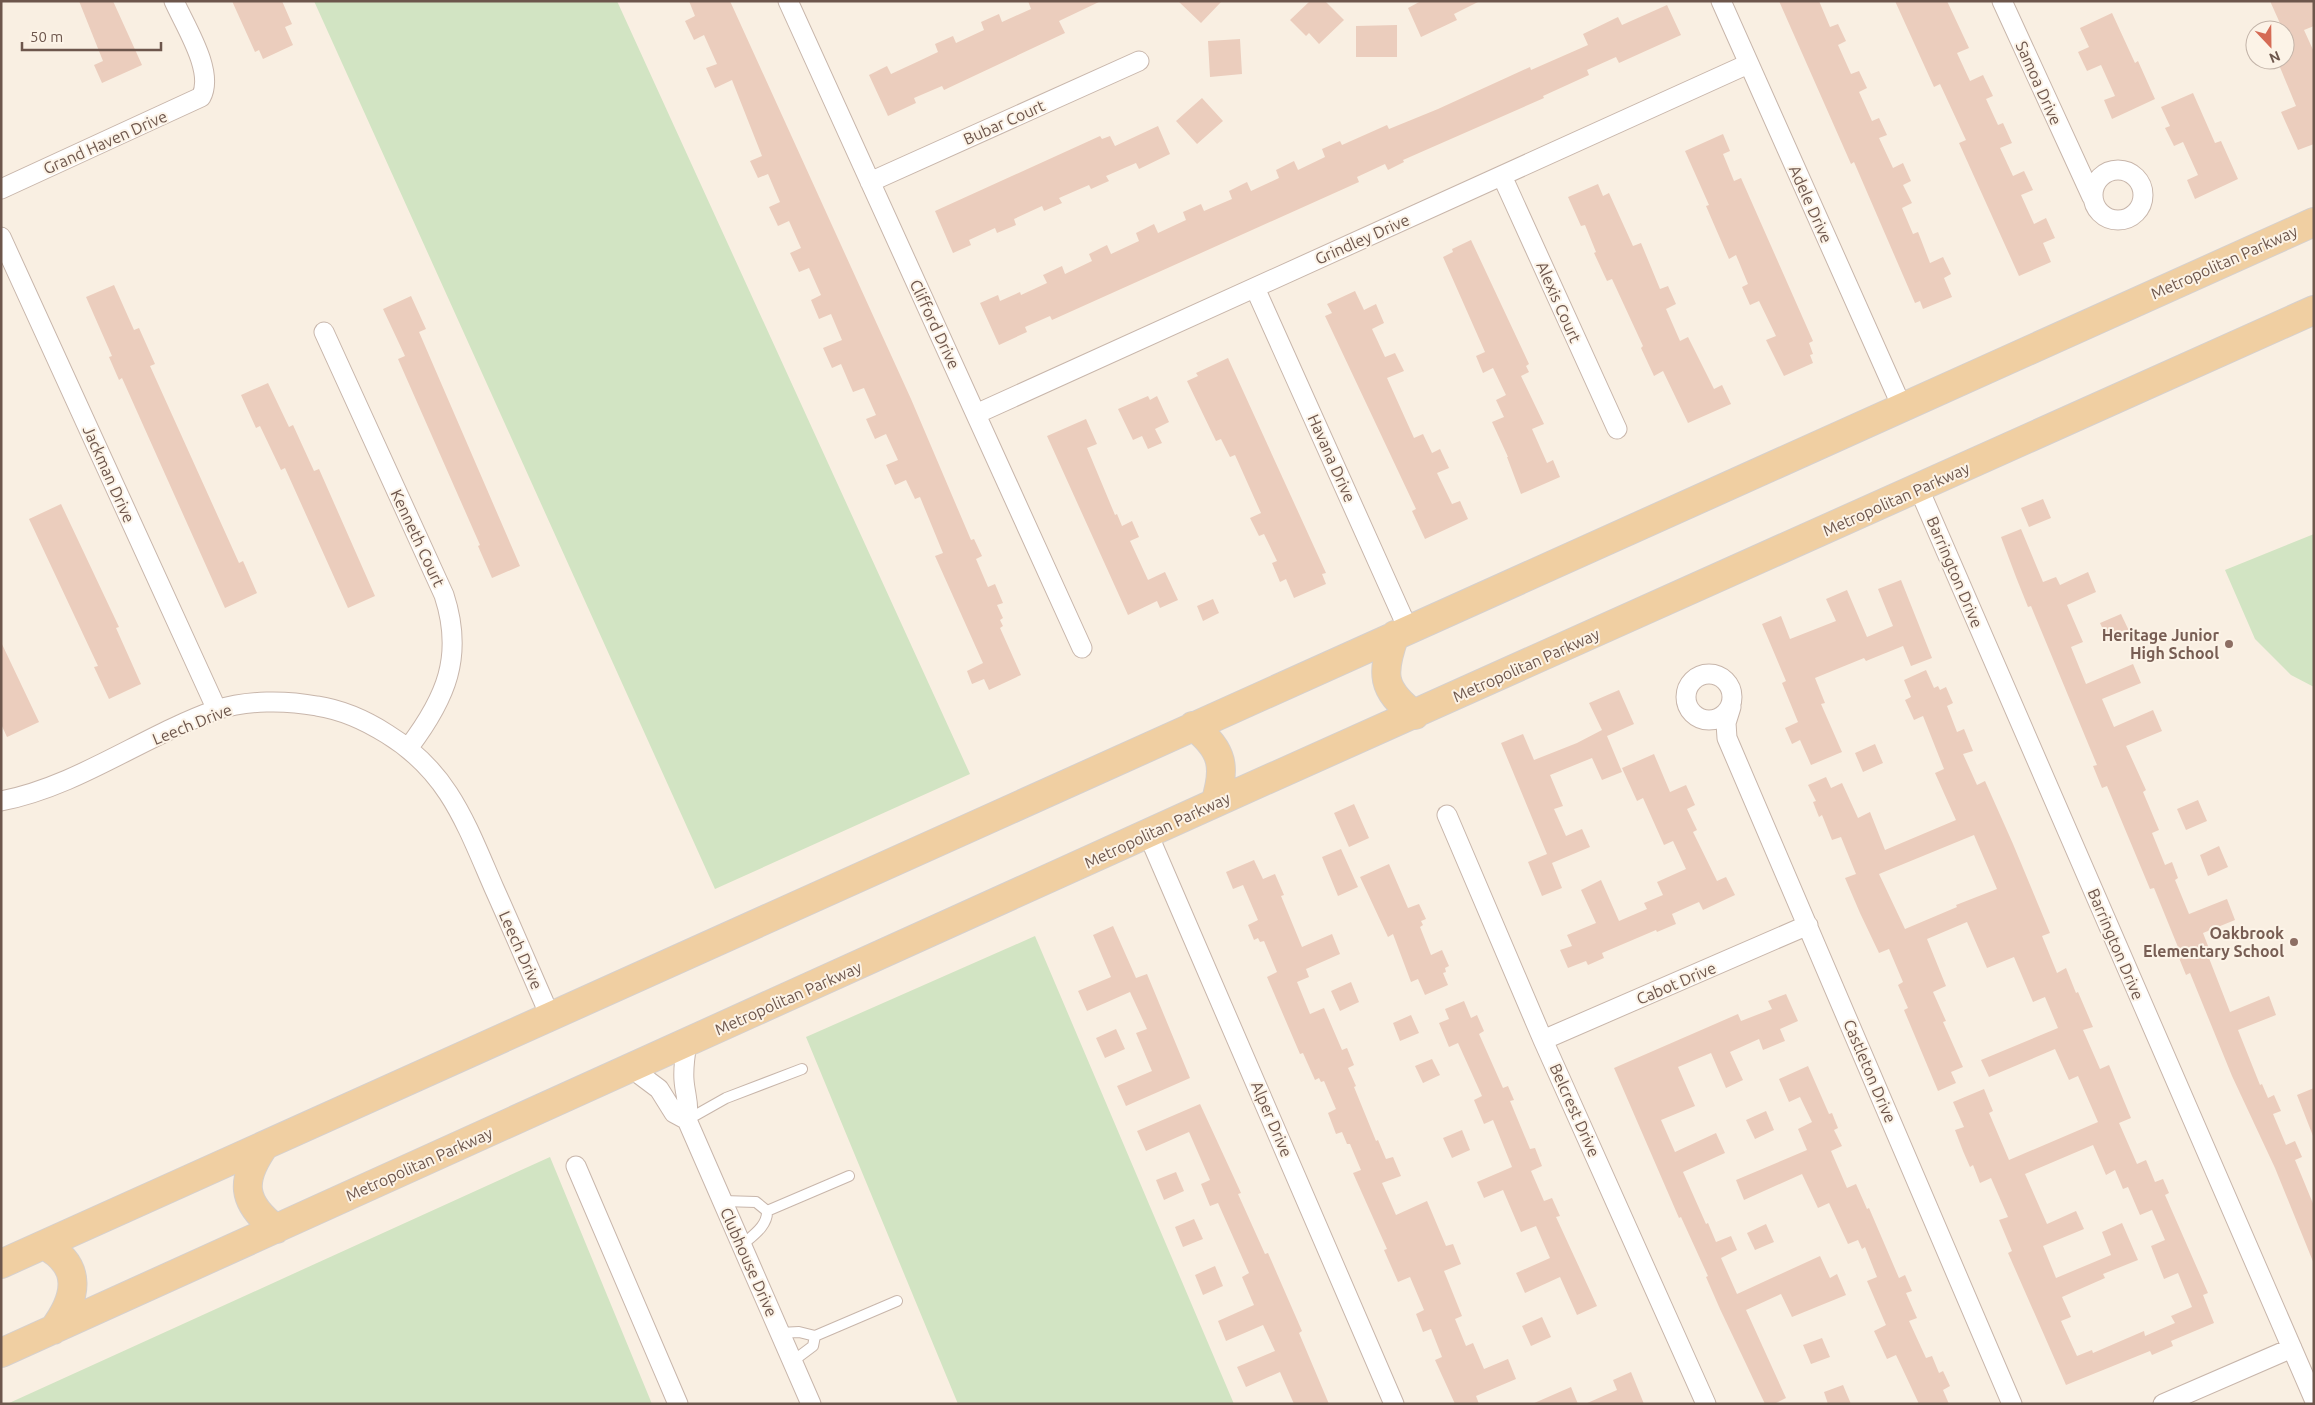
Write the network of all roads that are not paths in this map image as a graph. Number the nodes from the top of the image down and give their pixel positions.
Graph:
1 (174, 1) edge
2 (788, 1) edge
3 (1721, 1) edge
4 (2002, 1) edge
5 (1138, 61) dead end
6 (1748, 64) junction
7 (2076, 164) junction
8 (2106, 172) junction
9 (1502, 176) junction
10 (870, 182) junction
11 (1, 189) edge
12 (2092, 197) junction
13 (2314, 222) edge
14 (1, 237) edge
15 (1255, 288) junction
16 (2314, 310) edge
17 (324, 332) dead end
18 (1902, 406) junction
19 (976, 414) junction
20 (1617, 429) dead end
21 (1919, 488) junction
22 (1402, 632) junction
23 (1082, 648) dead end
24 (1731, 707) junction
25 (217, 710) junction
26 (1415, 715) junction
27 (1703, 720) junction
28 (1193, 726) junction
29 (1727, 738) junction
30 (409, 747) junction
31 (1, 801) edge
32 (1215, 803) junction
33 (1447, 815) dead end
34 (1148, 834) junction
35 (1808, 925) junction
36 (550, 1016) junction
37 (1543, 1040) junction
38 (687, 1043) junction
39 (631, 1068) junction
40 (802, 1069) dead end
41 (687, 1120) junction
42 (265, 1145) junction
43 (576, 1166) dead end
44 (849, 1176) dead end
45 (723, 1201) junction
46 (767, 1211) junction
47 (276, 1229) junction
48 (44, 1245) junction
49 (742, 1245) junction
50 (1, 1264) edge
51 (897, 1301) dead end
52 (53, 1330) junction
53 (780, 1333) junction
54 (815, 1336) junction
55 (2292, 1348) junction
56 (1, 1353) edge
57 (793, 1361) junction
58 (2314, 1399) edge
59 (678, 1404) edge
60 (811, 1404) edge
61 (1394, 1404) edge
62 (1706, 1404) edge
63 (2012, 1404) edge
64 (2163, 1404) edge

1 - 11 street, Grand Haven Drive
2 - 10 street, Clifford Drive
3 - 6 street, Adele Drive
4 - 7 street, Samoa Drive
5 - 10 street, Bubar Court
6 - 9 street, Grindley Drive
6 - 18 street, Adele Drive
7 - 8 street, Samoa Drive
7 - 12 street, Samoa Drive
8 - 12 street
8 - 12 street, Samoa Drive
9 - 15 street, Grindley Drive
9 - 20 street, Alexis Court
10 - 19 street, Clifford Drive
13 - 18 main road, Metropolitan Parkway
14 - 25 street, Jackman Drive
15 - 19 street, Grindley Drive
15 - 22 street, Havana Drive
16 - 21 main road, Metropolitan Parkway
17 - 30 street, Kenneth Court
18 - 22 main road, Metropolitan Parkway
19 - 23 street, Clifford Drive
21 - 26 main road, Metropolitan Parkway
21 - 55 street, Barrington Drive
22 - 26 main road
22 - 28 main road, Metropolitan Parkway
24 - 27 street
24 - 27 street, Castleton Drive
24 - 29 street, Castleton Drive
25 - 30 street, Leech Drive
25 - 31 street, Leech Drive
26 - 32 main road, Metropolitan Parkway
27 - 29 street, Castleton Drive
28 - 32 main road
28 - 36 main road, Metropolitan Parkway
29 - 35 street, Castleton Drive
30 - 36 street, Leech Drive
32 - 34 main road, Metropolitan Parkway
33 - 37 street, Belcrest Drive
34 - 38 main road, Metropolitan Parkway
34 - 61 street, Alper Drive
35 - 37 street, Cabot Drive
35 - 63 street, Castleton Drive
36 - 42 main road, Metropolitan Parkway
37 - 62 street, Belcrest Drive
38 - 39 main road, Metropolitan Parkway
38 - 41 street, Clubhouse Drive
39 - 41 street, Clubhouse Drive
39 - 47 main road, Metropolitan Parkway
40 - 41 lane
41 - 45 street, Clubhouse Drive
42 - 47 main road
42 - 48 main road, Metropolitan Parkway
43 - 59 street
44 - 46 lane
45 - 46 lane
45 - 49 street, Clubhouse Drive
46 - 49 lane
47 - 52 main road, Metropolitan Parkway
48 - 50 main road, Metropolitan Parkway
48 - 52 main road
49 - 53 street, Clubhouse Drive
51 - 54 lane
52 - 56 main road, Metropolitan Parkway
53 - 54 lane
53 - 57 street, Clubhouse Drive
54 - 57 lane
55 - 58 street, Barrington Drive
55 - 64 street
57 - 60 street, Clubhouse Drive

